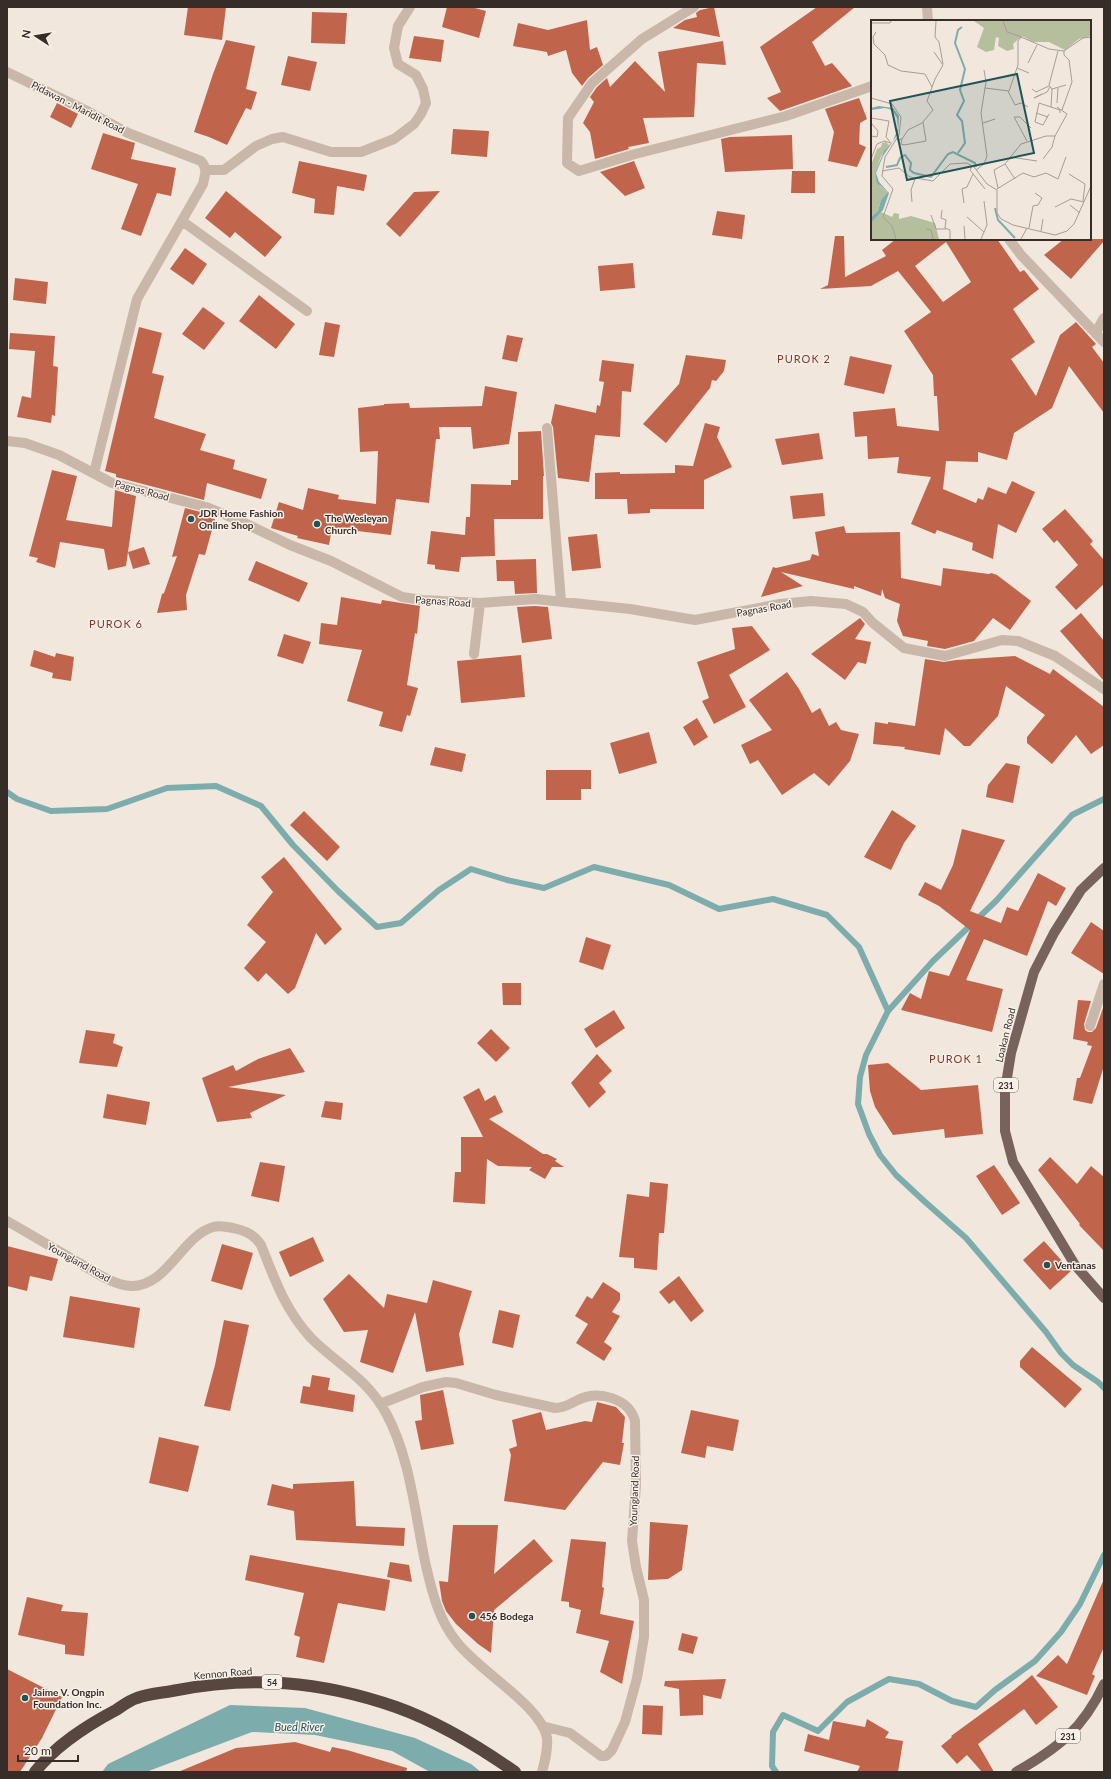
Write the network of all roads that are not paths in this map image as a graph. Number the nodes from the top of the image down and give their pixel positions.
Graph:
1 (410, 7) edge
2 (694, 7) edge
3 (927, 7) edge
4 (928, 20) edge
5 (7, 72) edge
6 (871, 86) edge
7 (207, 170) junction
8 (182, 221) junction
9 (1010, 240) edge
10 (307, 311) dead end
11 (1104, 318) edge
12 (1096, 332) junction
13 (1104, 342) edge
14 (547, 428) dead end
15 (7, 441) edge
16 (94, 473) junction
17 (560, 601) junction
18 (480, 603) junction
19 (474, 654) dead end
20 (1104, 689) edge
21 (1104, 869) edge
22 (1104, 984) edge
23 (1090, 1026) dead end
24 (7, 1221) edge
25 (1104, 1298) edge
26 (380, 1404) junction
27 (1104, 1684) edge
28 (542, 1726) junction
29 (35, 1772) edge
30 (515, 1772) edge
31 (542, 1772) edge
32 (1016, 1772) edge

1 - 7 street
2 - 6 street
3 - 4 street
5 - 7 street, Pidawan - Maridit Road
7 - 8 street
8 - 10 street
8 - 16 street
9 - 12 street
11 - 12 street
12 - 13 street
14 - 17 street
15 - 16 street, Pagnas Road
16 - 18 street, Pagnas Road
17 - 18 street, Pagnas Road
17 - 20 street, Pagnas Road
18 - 19 street
21 - 25 main road, Loakan Road / 231
22 - 23 street
24 - 26 street, Youngland Road
26 - 28 street, Youngland Road
26 - 28 street, Youngland Road
27 - 32 main road, 231
28 - 31 street, Youngland Road
29 - 30 highway, Kennon Road / 54

